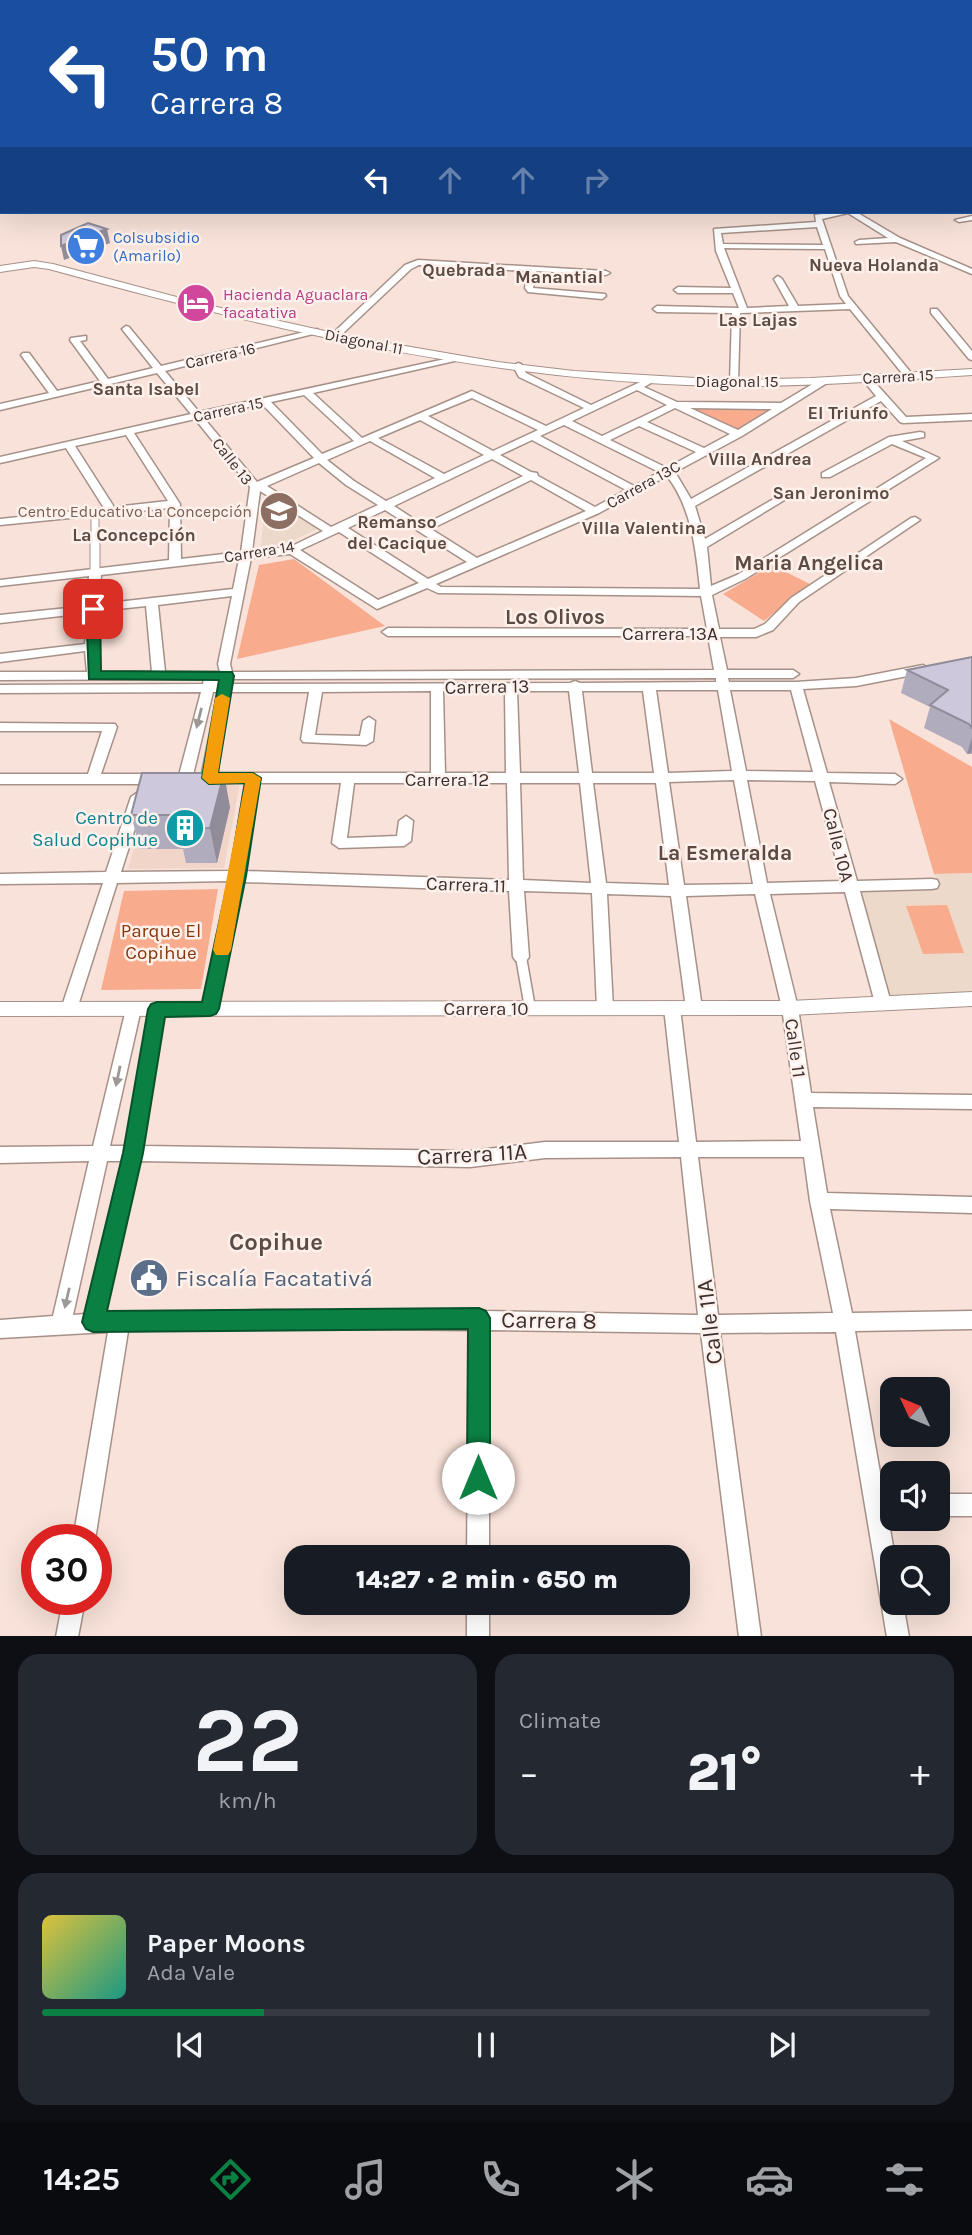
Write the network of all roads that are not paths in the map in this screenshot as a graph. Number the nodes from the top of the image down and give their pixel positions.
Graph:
1 (828, 214) edge
2 (854, 214) edge
3 (972, 218) edge
4 (959, 220) dead end
5 (820, 224) junction
6 (897, 240) junction
7 (859, 242) dead end
8 (829, 247) junction
9 (720, 248) junction
10 (0, 269) edge
11 (532, 269) junction
12 (972, 272) edge
13 (606, 273) dead end
14 (778, 279) dead end
15 (678, 290) dead end
16 (737, 291) junction
17 (602, 296) dead end
18 (850, 306) junction
19 (794, 307) junction
20 (657, 309) dead end
21 (740, 311) junction
22 (934, 311) dead end
23 (126, 329) dead end
24 (317, 332) junction
25 (335, 335) junction
26 (83, 338) dead end
27 (26, 355) dead end
28 (972, 357) edge
29 (456, 358) junction
30 (518, 366) junction
31 (157, 369) junction
32 (972, 372) edge
33 (909, 376) junction
34 (866, 378) junction
35 (651, 380) junction
36 (105, 381) junction
37 (733, 381) junction
38 (824, 381) junction
39 (637, 387) junction
40 (306, 392) junction
41 (55, 394) junction
42 (881, 397) junction
43 (264, 401) junction
44 (674, 405) junction
45 (786, 406) junction
46 (0, 408) edge
47 (591, 408) junction
48 (197, 416) junction
49 (422, 416) junction
50 (972, 417) edge
51 (564, 421) junction
52 (639, 422) junction
53 (546, 430) junction
54 (128, 431) junction
55 (738, 434) junction
56 (920, 435) dead end
57 (532, 436) junction
58 (366, 440) junction
59 (602, 440) junction
60 (891, 440) junction
61 (69, 444) junction
62 (704, 452) junction
63 (494, 454) junction
64 (322, 459) junction
65 (0, 460) edge
66 (666, 470) junction
67 (533, 475) junction
68 (827, 475) dead end
69 (443, 478) junction
70 (257, 486) junction
71 (634, 490) junction
72 (786, 496) dead end
73 (175, 504) junction
74 (387, 504) junction
75 (689, 505) junction
76 (111, 511) junction
77 (595, 511) junction
78 (95, 513) junction
79 (915, 520) dead end
80 (0, 522) edge
81 (425, 528) junction
82 (334, 529) junction
83 (701, 545) junction
84 (292, 550) junction
85 (246, 554) junction
86 (175, 563) junction
87 (477, 564) junction
88 (95, 572) junction
89 (427, 582) junction
90 (0, 583) edge
91 (239, 592) junction
92 (706, 593) junction
93 (152, 602) junction
94 (93, 609) junction
95 (0, 620) edge
96 (388, 632) dead end
97 (715, 633) junction
98 (91, 647) junction
99 (0, 658) edge
100 (933, 667) edge
101 (0, 676) edge
102 (94, 676) junction
103 (159, 676) junction
104 (225, 676) junction
105 (723, 680) junction
106 (794, 680) junction
107 (209, 682) junction
108 (575, 685) junction
109 (437, 687) junction
110 (511, 687) junction
111 (649, 687) junction
112 (316, 688) junction
113 (0, 689) edge
114 (369, 721) dead end
115 (0, 727) edge
116 (741, 775) junction
117 (584, 777) junction
118 (822, 777) junction
119 (209, 778) junction
120 (253, 778) junction
121 (348, 778) junction
122 (662, 778) junction
123 (0, 779) edge
124 (93, 779) junction
125 (144, 779) junction
126 (185, 779) junction
127 (438, 779) junction
128 (513, 779) junction
129 (895, 779) dead end
130 (406, 821) dead end
131 (237, 876) junction
132 (111, 878) junction
133 (0, 879) edge
134 (932, 884) dead end
135 (516, 886) junction
136 (850, 888) junction
137 (599, 889) junction
138 (761, 889) junction
139 (677, 891) junction
140 (521, 957) joint
141 (972, 999) edge
142 (883, 1003) junction
143 (530, 1008) junction
144 (605, 1008) junction
145 (672, 1008) junction
146 (694, 1008) junction
147 (790, 1008) junction
148 (0, 1009) edge
149 (69, 1009) junction
150 (133, 1009) junction
151 (157, 1009) junction
152 (210, 1009) junction
153 (804, 1100) junction
154 (972, 1102) edge
155 (812, 1149) junction
156 (690, 1150) junction
157 (133, 1153) junction
158 (101, 1154) junction
159 (0, 1155) edge
160 (819, 1201) junction
161 (972, 1205) edge
162 (479, 1318) junction
163 (972, 1320) edge
164 (120, 1321) junction
165 (844, 1321) junction
166 (93, 1322) junction
167 (61, 1324) junction
168 (709, 1324) junction
169 (0, 1329) edge
170 (880, 1488) edge
171 (950, 1505) edge
172 (972, 1505) edge
173 (87, 1524) edge
174 (887, 1531) edge
175 (478, 1545) edge
176 (71, 1615) edge
177 (478, 1615) edge
178 (67, 1636) edge
179 (478, 1636) edge
180 (750, 1636) edge
181 (898, 1636) edge

1 - 5 street
2 - 6 street
3 - 4 street
5 - 8 street
5 - 9 street
6 - 7 street
6 - 12 street
8 - 9 street
8 - 18 street
9 - 16 street
10 - 24 street, Diagonal 11
11 - 13 street
11 - 17 street
11 - 25 street
14 - 19 street
15 - 16 street
16 - 21 street
18 - 19 street
18 - 33 street
19 - 21 street
20 - 21 street
21 - 37 street
22 - 28 street
23 - 31 street, Calle 13
24 - 25 street, Diagonal 11
24 - 31 street, Carrera 16
25 - 29 street, Diagonal 11
26 - 36 street
27 - 41 street
29 - 30 street, Diagonal 11
29 - 40 street, Carrera 15
30 - 35 street, Diagonal 11
30 - 47 street
31 - 36 street, Carrera 16
31 - 48 street, Calle 13
32 - 33 street, Carrera 15
33 - 34 street, Carrera 15
34 - 38 street, Carrera 15
34 - 42 street
35 - 37 street, Diagonal 15
35 - 39 street, Carrera 14
36 - 41 street, Carrera 16
37 - 38 street, Diagonal 15
38 - 45 street, Carrera 13C
39 - 44 street
39 - 47 street, Carrera 14
40 - 43 street, Carrera 15
40 - 58 street
41 - 46 street, Carrera 16
42 - 50 street
42 - 75 street
43 - 48 street, Carrera 15
43 - 64 street
44 - 45 street
44 - 52 street
44 - 55 street
45 - 55 street, Carrera 13C
47 - 51 street, Carrera 14
48 - 54 street, Carrera 15
48 - 70 street, Calle 13
49 - 53 street
49 - 58 street
49 - 63 street
51 - 53 street, Carrera 14
51 - 59 street
52 - 59 street
52 - 62 street
53 - 57 street, Carrera 14
54 - 61 street, Carrera 15
54 - 73 street
55 - 62 street, Carrera 13C
56 - 60 street
57 - 63 street, Carrera 14
57 - 71 street
58 - 64 street
58 - 69 street
59 - 66 street
60 - 68 street
60 - 92 street
61 - 65 street, Carrera 15
61 - 76 street
62 - 66 street, Carrera 13C
63 - 67 street
63 - 69 street, Carrera 14
64 - 70 street
64 - 74 street
66 - 71 street, Carrera 13C
66 - 75 street, Calle 11
67 - 77 street
67 - 81 street
69 - 74 street, Carrera 14
70 - 82 street
70 - 85 street, Calle 13
71 - 77 street, Carrera 13C
72 - 83 street
73 - 76 street
73 - 86 street
74 - 81 street
74 - 82 street, Carrera 14
75 - 83 street, Calle 11
76 - 78 street
77 - 87 street, Carrera 13C
78 - 80 street
78 - 88 street
79 - 97 street, Carrera 13A
81 - 87 street
82 - 84 street, Carrera 14
82 - 89 street
83 - 92 street, Calle 11
84 - 85 street, Carrera 14
84 - 89 street, Carrera 13C
85 - 86 street, Carrera 14
85 - 91 street, Calle 13
86 - 88 street, Carrera 14
87 - 89 street, Carrera 13C
88 - 90 street, Carrera 14
88 - 94 street
89 - 92 street
91 - 93 street
91 - 104 street, Calle 13
92 - 97 street, Calle 11
93 - 94 street
93 - 103 street
94 - 95 street
94 - 98 street
96 - 97 street, Carrera 13A
97 - 105 street, Calle 11
98 - 99 street
98 - 102 street
100 - 106 street, Carrera 13
101 - 102 street, Carrera 13
102 - 103 street, Carrera 13
103 - 107 street, Carrera 13
104 - 105 street, Carrera 13
104 - 107 street
104 - 107 street, Carrera 13
104 - 112 street, Carrera 13
104 - 119 street, Calle 13
105 - 106 street, Carrera 13
105 - 111 street, Carrera 13
105 - 116 street, Calle 11
106 - 118 street, Calle 10A
107 - 113 street, Carrera 13
107 -> 126 street
108 - 110 street, Carrera 13
108 - 111 street, Carrera 13
108 - 117 street
109 - 110 street, Carrera 13
109 - 112 street, Carrera 13
109 - 127 street
110 - 128 street
111 - 122 street
112 - 114 street
115 - 124 street
116 - 118 street, Carrera 12
116 - 122 street, Carrera 12
116 - 138 street, Calle 11
117 - 122 street, Carrera 12
117 - 128 street, Carrera 12
117 - 137 street
118 - 129 street, Carrera 12
118 - 136 street, Calle 10A
119 - 120 street, Carrera 12
119 - 126 street, Carrera 12
120 - 121 street, Carrera 12
120 - 131 street
121 - 127 street, Carrera 12
121 - 130 street
122 - 139 street
123 - 124 street, Carrera 12
124 - 125 street, Carrera 12
125 - 126 street, Carrera 12
125 - 132 street
127 - 128 street, Carrera 12
128 - 135 street
131 - 132 street, Carrera 11
131 - 135 street, Carrera 11
131 - 152 street
132 - 133 street, Carrera 11
132 - 149 street
134 - 136 street, Carrera 11
135 - 137 street, Carrera 11
135 - 140 street
136 - 138 street, Carrera 11
136 - 142 street, Calle 10A
137 - 139 street, Carrera 11
137 - 144 street
138 - 139 street, Carrera 11
138 - 147 street, Calle 11
139 - 146 street
140 - 143 street
141 - 142 street, Carrera 10
142 - 147 street, Carrera 10
143 - 144 street, Carrera 10
143 - 152 street, Carrera 10
144 - 145 street, Carrera 10
145 - 146 street, Carrera 10
145 - 156 street, Calle 11A
146 - 147 street, Carrera 10
147 - 153 street, Calle 11
148 - 149 street, Carrera 10
149 - 150 street, Carrera 10
150 - 151 street, Carrera 10
150 -> 158 street
151 - 152 street, Carrera 10
151 - 157 street
153 - 154 street
153 - 155 street, Calle 11
155 - 156 street, Carrera 11A
155 - 160 street, Calle 11
156 - 157 street, Carrera 11A
156 - 168 street, Calle 11A
157 - 158 street, Carrera 11A
157 - 166 street
158 - 159 street, Carrera 11A
158 -> 167 street
160 - 161 street
160 - 165 street, Calle 11
162 - 164 street, Carrera 8
162 - 168 street, Carrera 8
162 - 175 street
163 - 165 street, Carrera 8
164 - 166 street, Carrera 8
164 - 173 street
165 - 168 street, Carrera 8
165 - 170 street, Calle 11
166 - 167 street, Carrera 8
167 - 169 street, Carrera 8
168 - 180 street, Calle 11A
171 - 172 street
174 - 181 street, Calle 11
176 - 178 street
177 - 179 street

